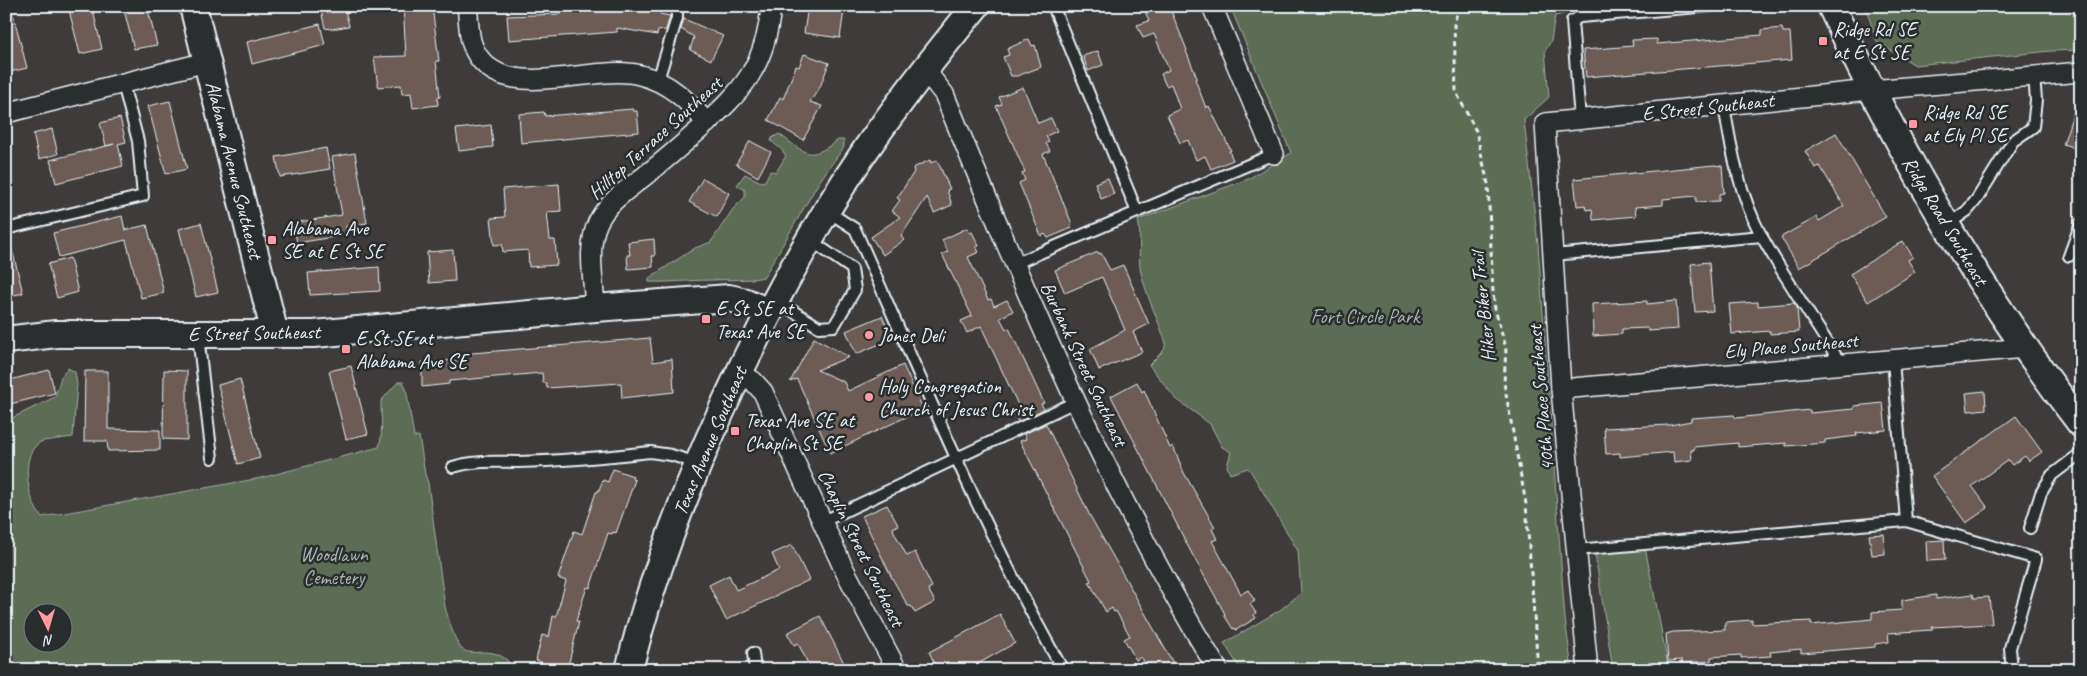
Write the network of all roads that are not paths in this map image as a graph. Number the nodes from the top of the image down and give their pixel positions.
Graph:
1 (193, 6) edge
2 (468, 6) edge
3 (677, 6) edge
4 (771, 6) edge
5 (976, 6) edge
6 (1052, 6) edge
7 (1212, 6) edge
8 (1710, 6) edge
9 (1831, 6) edge
10 (206, 62) junction
11 (925, 70) junction
12 (2081, 72) edge
13 (2034, 76) junction
14 (658, 80) junction
15 (123, 84) junction
16 (1871, 90) junction
17 (1724, 105) junction
18 (6, 113) edge
19 (1580, 119) junction
20 (707, 123) junction
21 (1545, 123) joint
22 (1274, 154) joint
23 (827, 210) junction
24 (1136, 212) junction
25 (2081, 223) edge
26 (1946, 226) junction
27 (6, 229) edge
28 (1762, 236) junction
29 (809, 240) junction
30 (1553, 255) junction
31 (2069, 256) dead end
32 (1014, 264) junction
33 (772, 306) junction
34 (596, 308) junction
35 (197, 334) junction
36 (275, 334) junction
37 (6, 340) edge
38 (2025, 348) junction
39 (1893, 360) junction
40 (1841, 364) junction
41 (738, 372) junction
42 (1562, 389) junction
43 (1076, 402) junction
44 (2081, 424) edge
45 (2081, 453) edge
46 (212, 458) dead end
47 (957, 458) junction
48 (698, 464) junction
49 (453, 467) dead end
50 (1906, 521) junction
51 (822, 522) junction
52 (2030, 528) dead end
53 (1576, 550) junction
54 (753, 653) dead end
55 (629, 670) edge
56 (754, 670) edge
57 (897, 670) edge
58 (1063, 670) edge
59 (1218, 670) edge
60 (1588, 670) edge
61 (2012, 670) edge

1 - 10 main road, Alabama Avenue Southeast
2 - 14 street
3 - 14 lane
4 - 20 street, Hilltop Terrace Southeast
5 - 11 main road, Texas Avenue Southeast
6 - 24 lane
7 - 22 street
8 - 19 lane
9 - 16 main road, Ridge Road Southeast
10 - 15 street
10 - 36 main road, Alabama Avenue Southeast
11 - 23 main road, Texas Avenue Southeast
11 - 32 street, Burbank Street Southeast
12 - 13 street
13 - 16 street
13 - 26 lane
14 - 20 street
15 - 18 street
15 - 27 lane
16 - 17 street, E Street Southeast
16 - 26 main road, Ridge Road Southeast
17 - 19 street, E Street Southeast
17 - 28 lane
19 - 21 street, E Street Southeast
20 - 34 street, Hilltop Terrace Southeast
21 - 30 street, 40th Place Southeast
22 - 24 lane
23 - 29 main road, Texas Avenue Southeast
23 - 47 lane
24 - 32 lane
25 - 31 lane
26 - 38 main road, Ridge Road Southeast
28 - 30 lane
28 - 40 lane
29 - 33 main road, Texas Avenue Southeast
29 - 33 lane
30 - 42 street, 40th Place Southeast
32 - 43 street, Burbank Street Southeast
33 - 34 main road, E Street Southeast
33 - 41 main road, Texas Avenue Southeast
34 - 36 main road, E Street Southeast
35 - 36 main road, E Street Southeast
35 - 37 main road, E Street Southeast
35 - 46 lane
38 - 39 street, Ely Place Southeast
38 - 44 main road, Ridge Road Southeast
39 - 40 street, Ely Place Southeast
39 - 50 lane
40 - 42 street, Ely Place Southeast
41 - 48 main road, Texas Avenue Southeast
41 - 51 street, Chaplin Street Southeast
42 - 53 street, 40th Place Southeast
43 - 47 lane
43 - 59 street, Burbank Street Southeast
45 - 52 lane
47 - 51 lane
47 - 58 lane
48 - 49 lane
48 - 55 main road, Texas Avenue Southeast
50 - 53 lane
50 - 61 lane
51 - 57 street, Chaplin Street Southeast
53 - 60 street, 40th Place Southeast
54 - 56 lane

